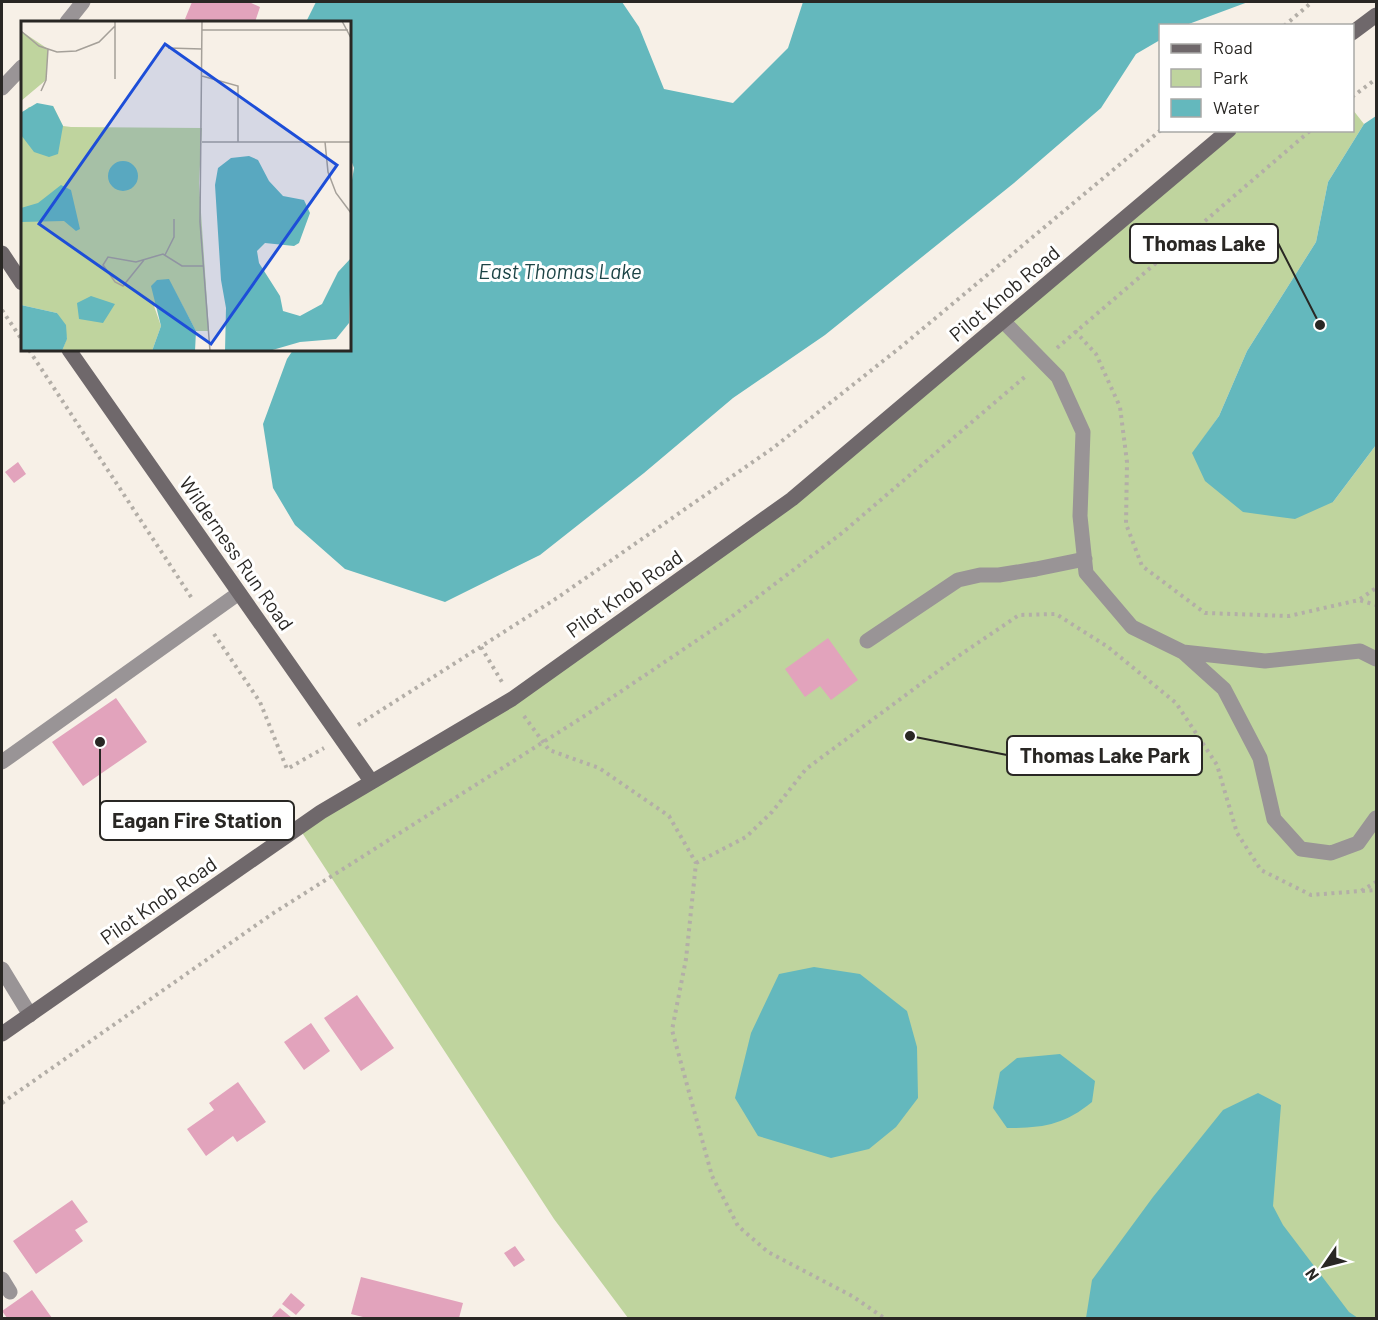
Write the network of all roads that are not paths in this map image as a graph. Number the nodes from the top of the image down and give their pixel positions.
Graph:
1 (83, 2) edge
2 (1377, 15) edge
3 (68, 21) edge
4 (1354, 32) edge
5 (21, 68) edge
6 (2, 88) edge
7 (1227, 132) edge
8 (2, 253) edge
9 (21, 282) edge
10 (1003, 321) junction
11 (70, 351) edge
12 (1085, 559) junction
13 (239, 593) junction
14 (867, 641) dead end
15 (1183, 652) junction
16 (1377, 659) edge
17 (2, 762) edge
18 (370, 781) junction
19 (1377, 818) edge
20 (2, 969) edge
21 (30, 1015) junction
22 (2, 1034) edge

1 - 3 street
2 - 4 main road
5 - 6 street
7 - 10 main road, Pilot Knob Road
8 - 9 main road
10 - 12 street
10 - 18 main road, Pilot Knob Road
11 - 13 main road, Wilderness Run Road
12 - 14 street
12 - 15 street
13 - 17 street
13 - 18 main road, Wilderness Run Road
15 - 16 street
15 - 19 street
18 - 21 main road, Pilot Knob Road
20 - 21 street
21 - 22 main road, Pilot Knob Road

